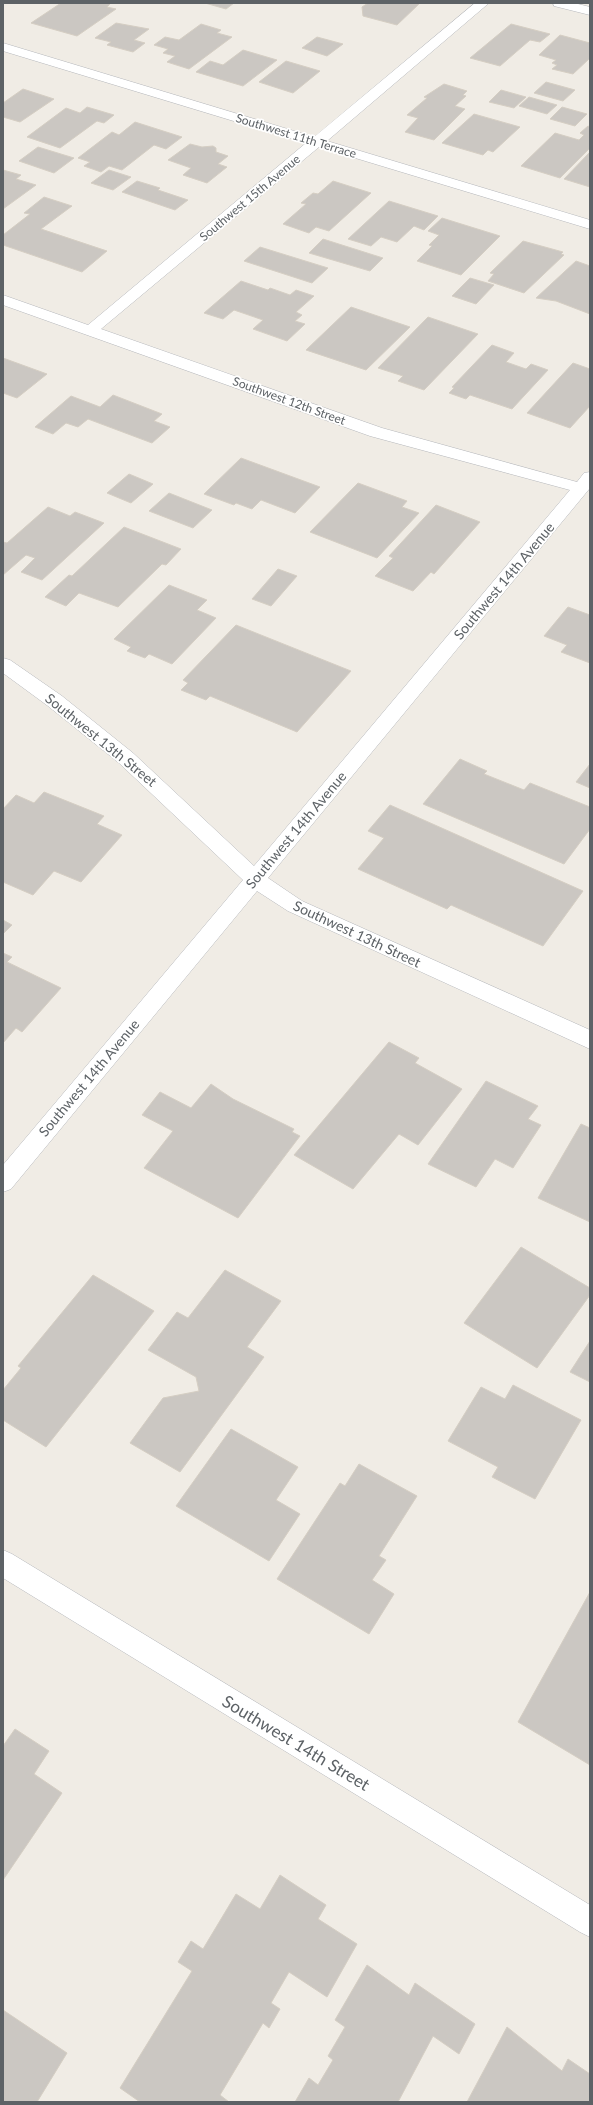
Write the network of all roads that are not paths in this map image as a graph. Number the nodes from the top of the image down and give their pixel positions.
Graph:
1 (483, 3) edge
2 (559, 3) edge
3 (590, 11) edge
4 (3, 47) edge
5 (316, 142) junction
6 (590, 225) edge
7 (3, 300) edge
8 (90, 331) junction
9 (585, 483) edge
10 (3, 664) edge
11 (255, 879) junction
12 (590, 1040) edge
13 (4, 1180) edge
14 (3, 1564) edge
15 (590, 1922) edge

1 - 5 street, Southwest 15th Avenue
2 - 3 street
4 - 5 street, Southwest 11th Terrace
5 - 6 street, Southwest 11th Terrace
5 - 8 street, Southwest 15th Avenue
7 - 8 street, Southwest 12th Street
8 - 9 street, Southwest 12th Street
9 - 11 street, Southwest 14th Avenue
10 - 11 street, Southwest 13th Street
11 - 12 street, Southwest 13th Street
11 - 13 street, Southwest 14th Avenue
14 - 15 street, Southwest 14th Street

